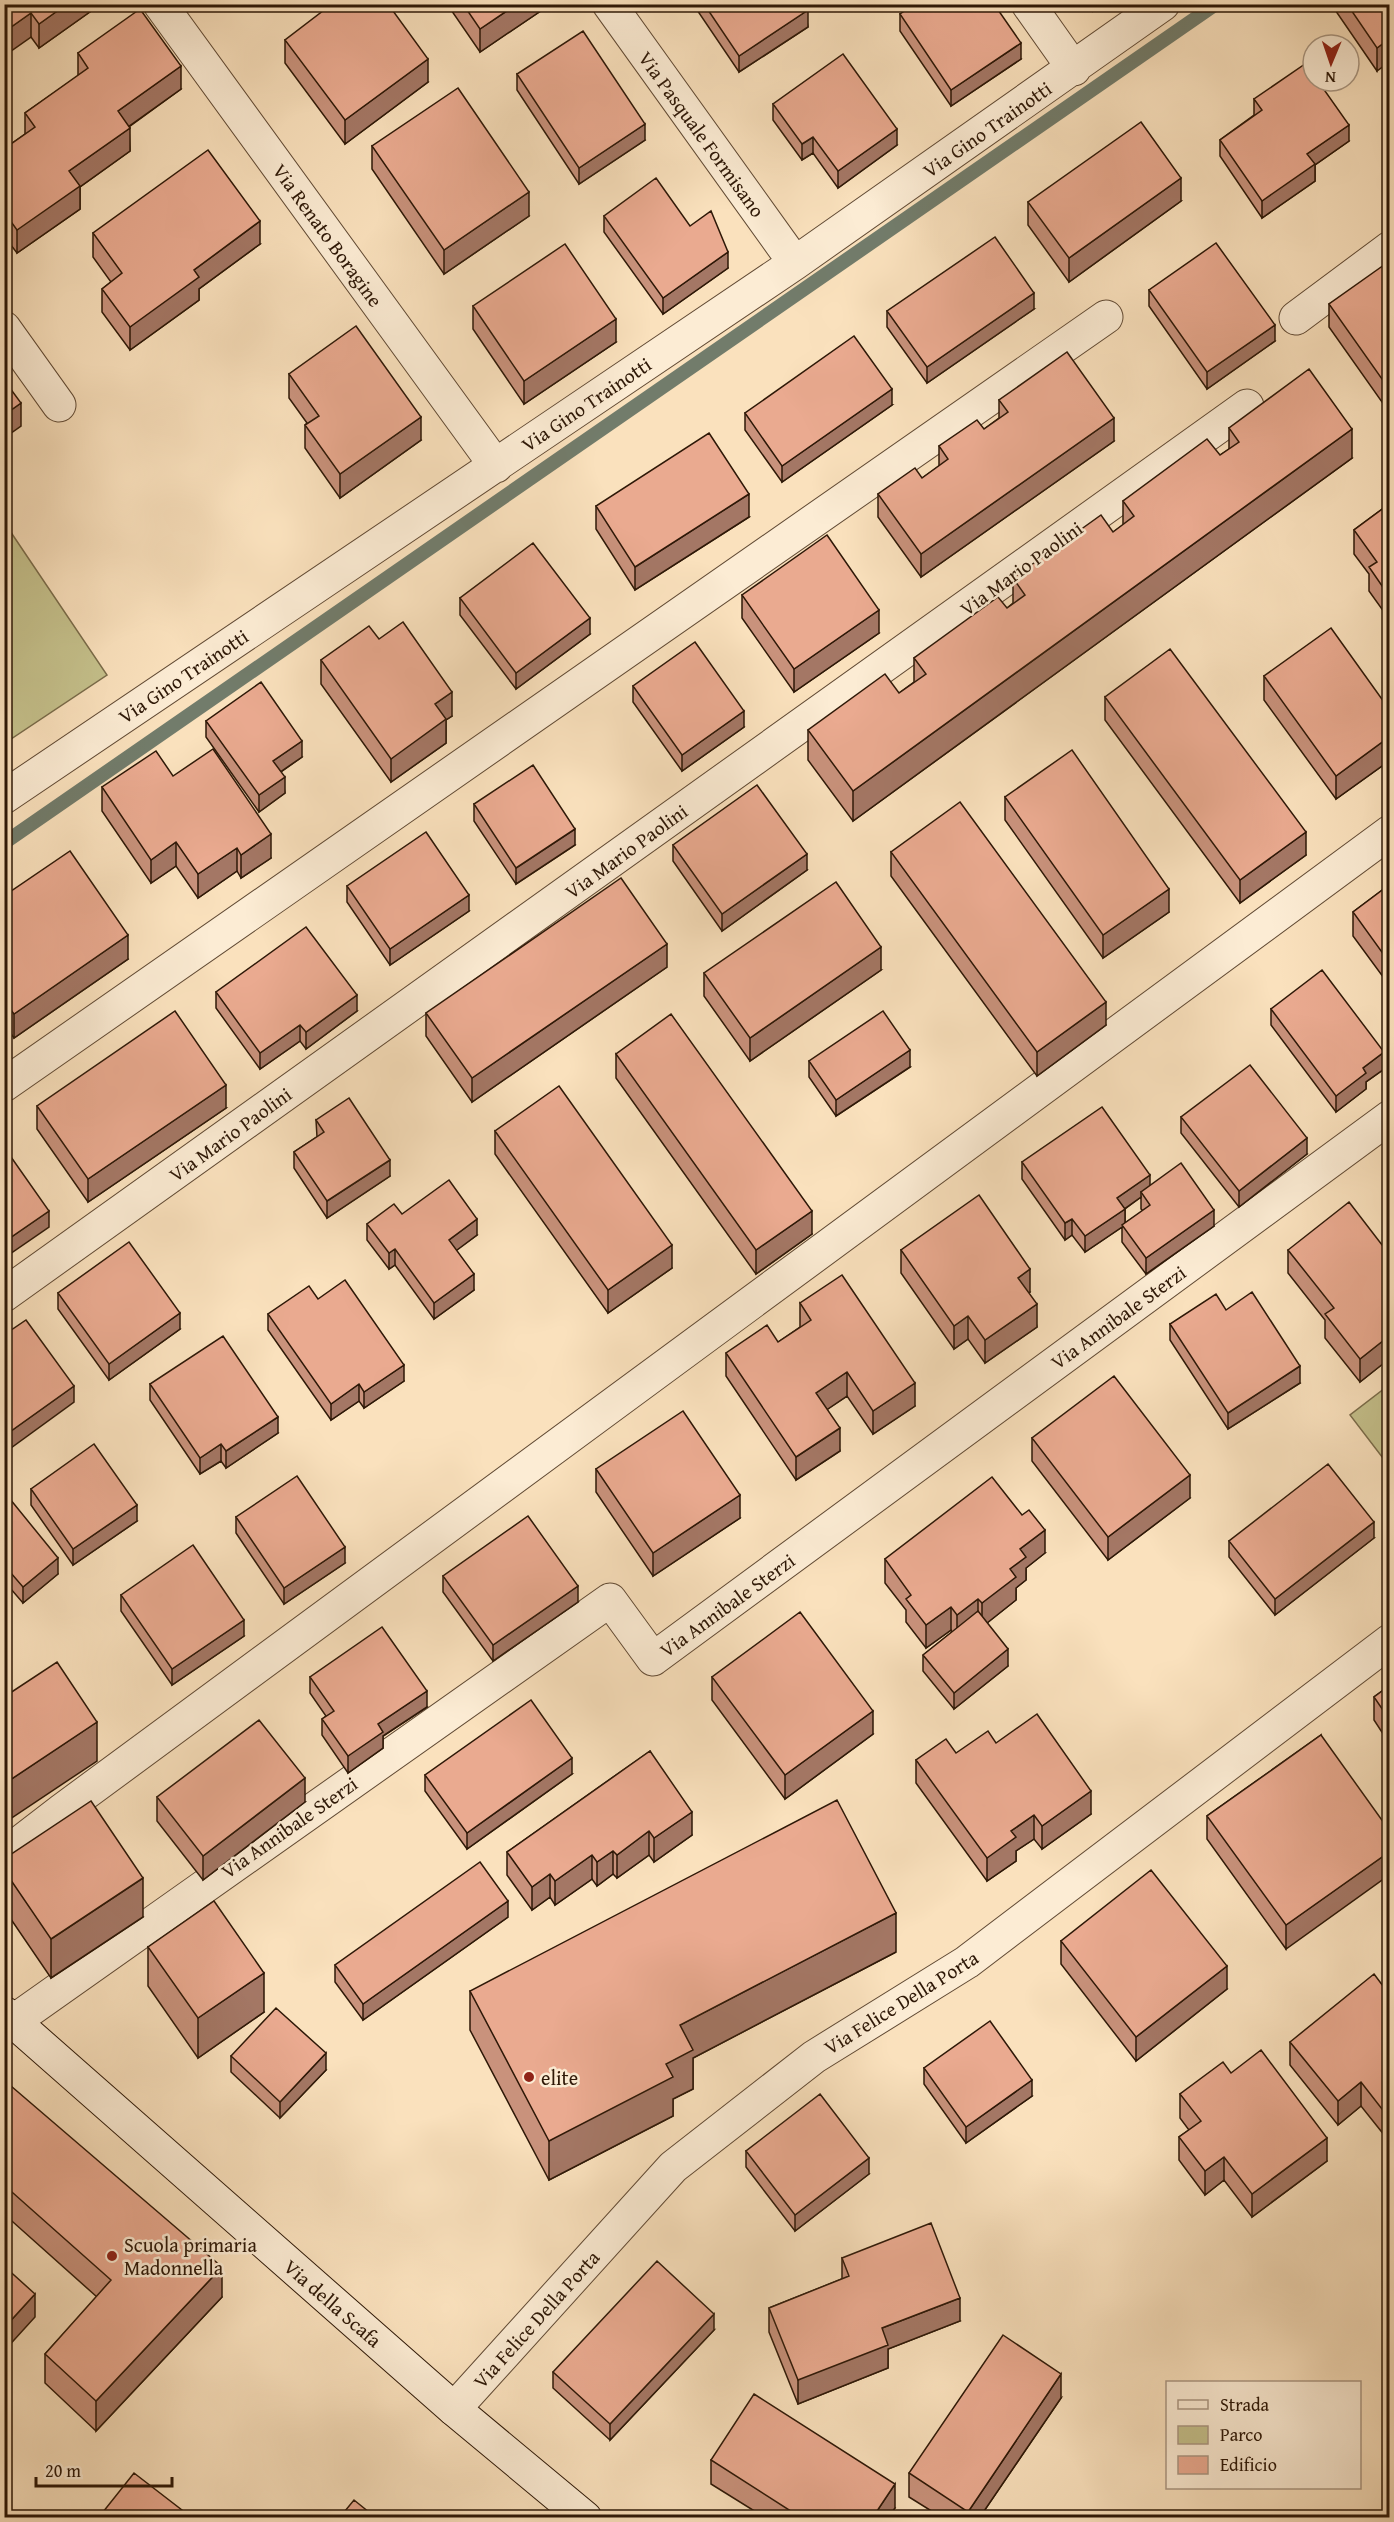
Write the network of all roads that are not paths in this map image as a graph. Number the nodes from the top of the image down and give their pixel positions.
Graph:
1 (160, 4) edge
2 (609, 4) edge
3 (1028, 4) edge
4 (1163, 4) edge
5 (1074, 69) junction
6 (1389, 248) edge
7 (795, 263) junction
8 (1106, 317) dead end
9 (1296, 318) dead end
10 (4, 327) edge
11 (59, 405) dead end
12 (1247, 406) dead end
13 (496, 466) junction
14 (4, 797) edge
15 (1389, 832) edge
16 (4, 1085) edge
17 (1389, 1117) edge
18 (4, 1295) edge
19 (1389, 1641) edge
20 (4, 1855) edge
21 (9, 2017) edge
22 (454, 2409) junction
23 (585, 2517) edge

1 - 13 street, Via Renato Boragine
2 - 7 street, Via Pasquale Formisano
3 - 5 street
4 - 5 street, Via Gino Trainotti
5 - 7 street, Via Gino Trainotti
6 - 9 street
7 - 13 street, Via Gino Trainotti
8 - 16 street
10 - 11 street
12 - 18 street, Via Mario Paolini
13 - 14 street, Via Gino Trainotti
15 - 20 street
17 - 21 street, Via Annibale Sterzi
19 - 22 street, Via Felice Della Porta
21 - 22 street, Via della Scafa
22 - 23 street, Via della Scafa

